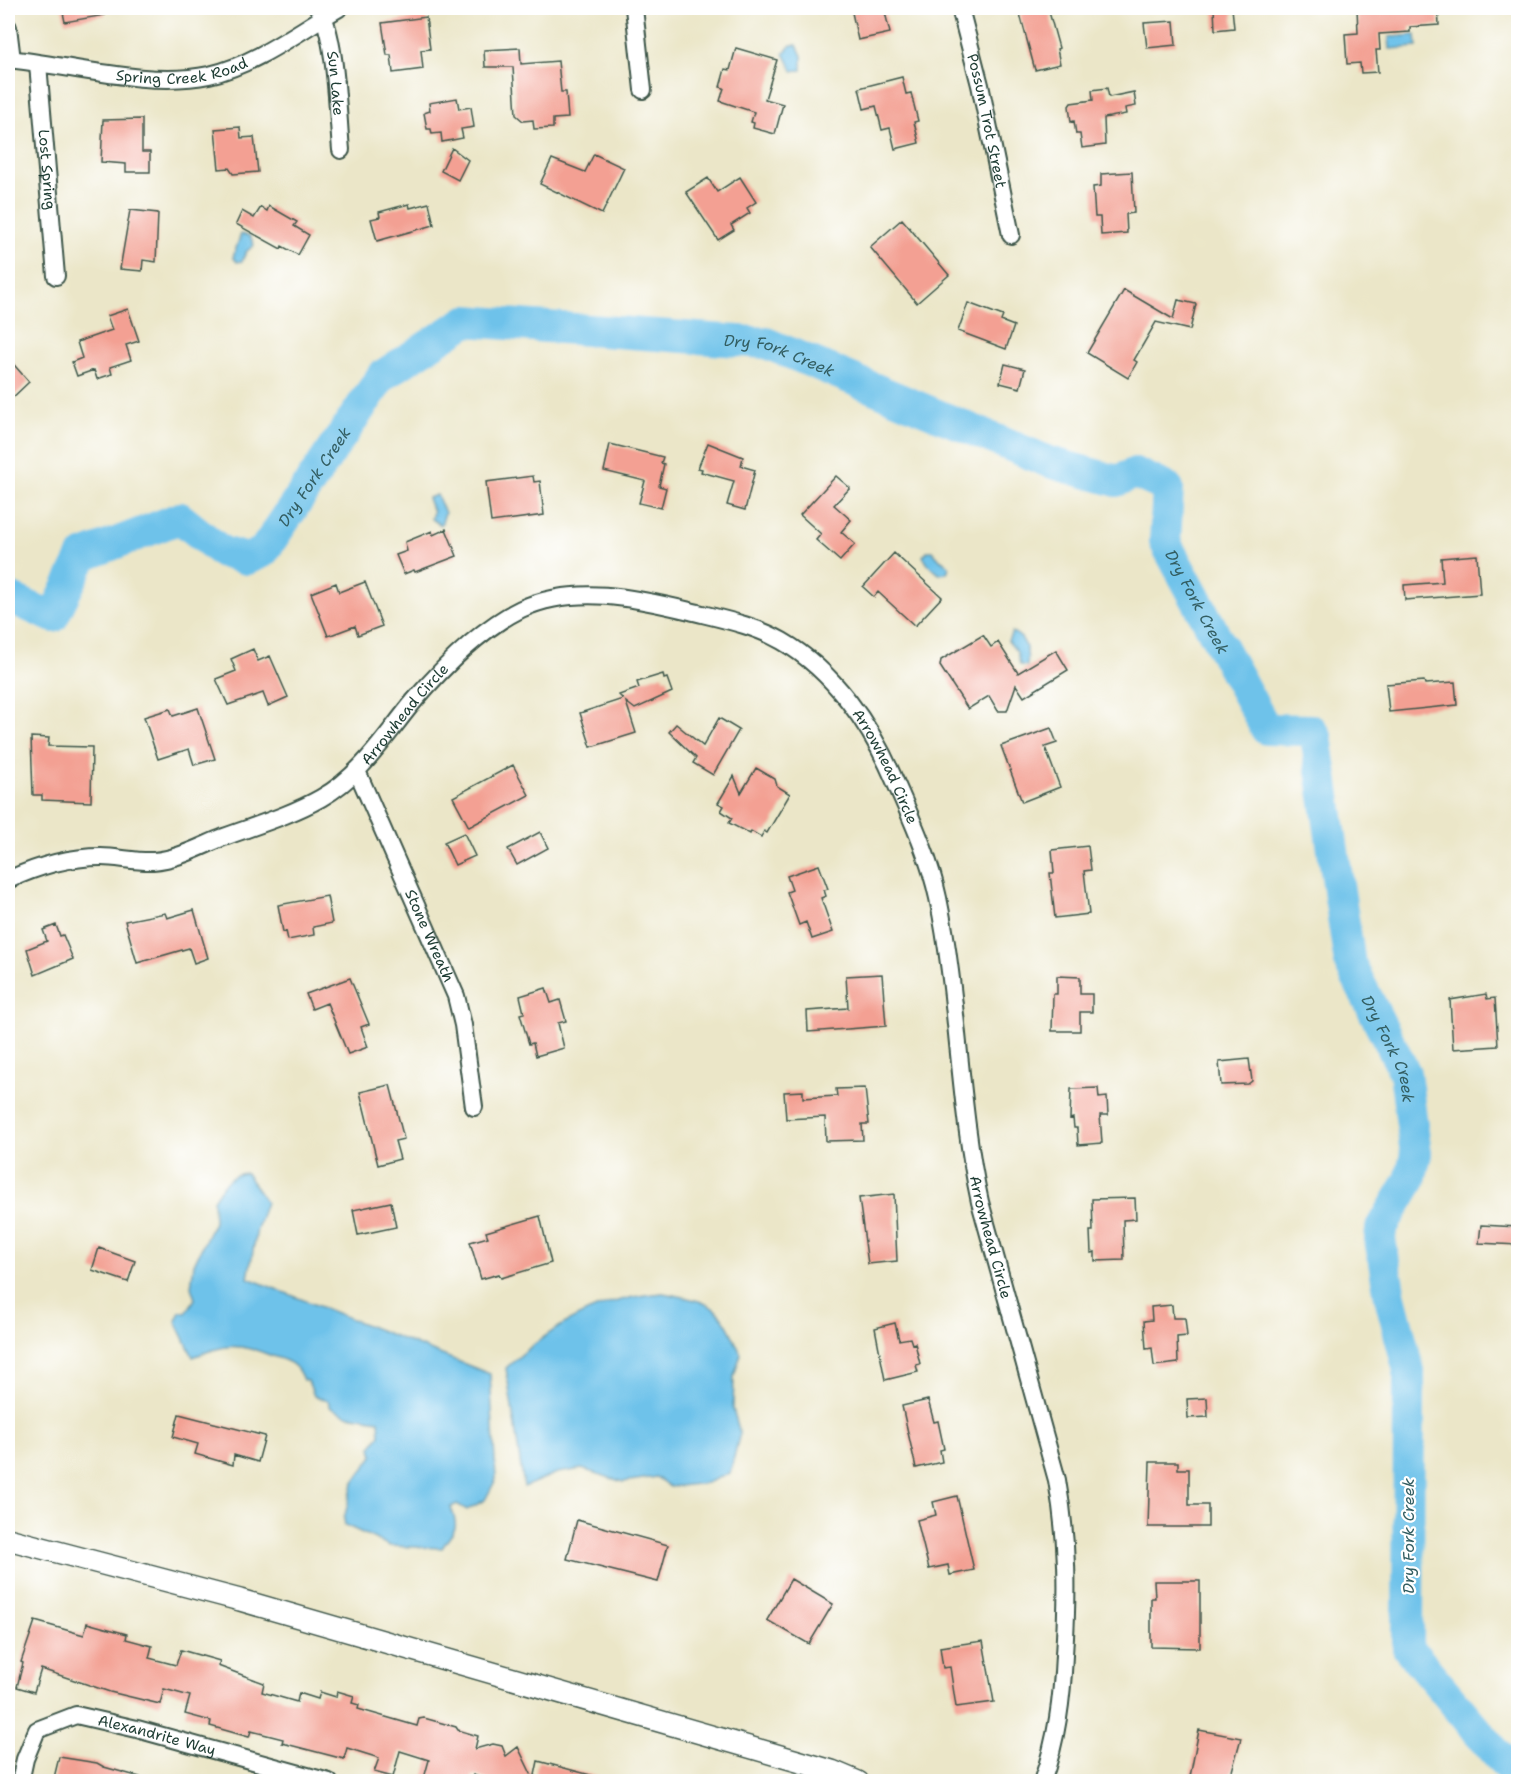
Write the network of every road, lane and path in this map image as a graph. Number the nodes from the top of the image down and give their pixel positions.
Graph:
1 (339, 8) edge
2 (634, 8) edge
3 (960, 8) edge
4 (321, 12) edge
5 (8, 27) edge
6 (10, 60) edge
7 (38, 64) junction
8 (642, 90) dead end
9 (341, 150) dead end
10 (1011, 235) dead end
11 (56, 276) dead end
12 (357, 771) junction
13 (8, 880) edge
14 (474, 1107) dead end
15 (8, 1539) edge
16 (20, 1782) edge
17 (329, 1782) edge
18 (858, 1782) edge
19 (1042, 1782) edge

1 - 4 street, Spring Creek Road
2 - 8 street
3 - 10 street, Possum Trot Street
4 - 7 street, Spring Creek Road
4 - 9 street, Sun Lake
5 - 6 street
6 - 7 street, Spring Creek Road
7 - 11 street, Lost Spring
12 - 13 street, Arrowhead Circle
12 - 14 street, Stone Wreath
12 - 19 street, Arrowhead Circle
15 - 18 main road
16 - 17 street, Alexandrite Way

